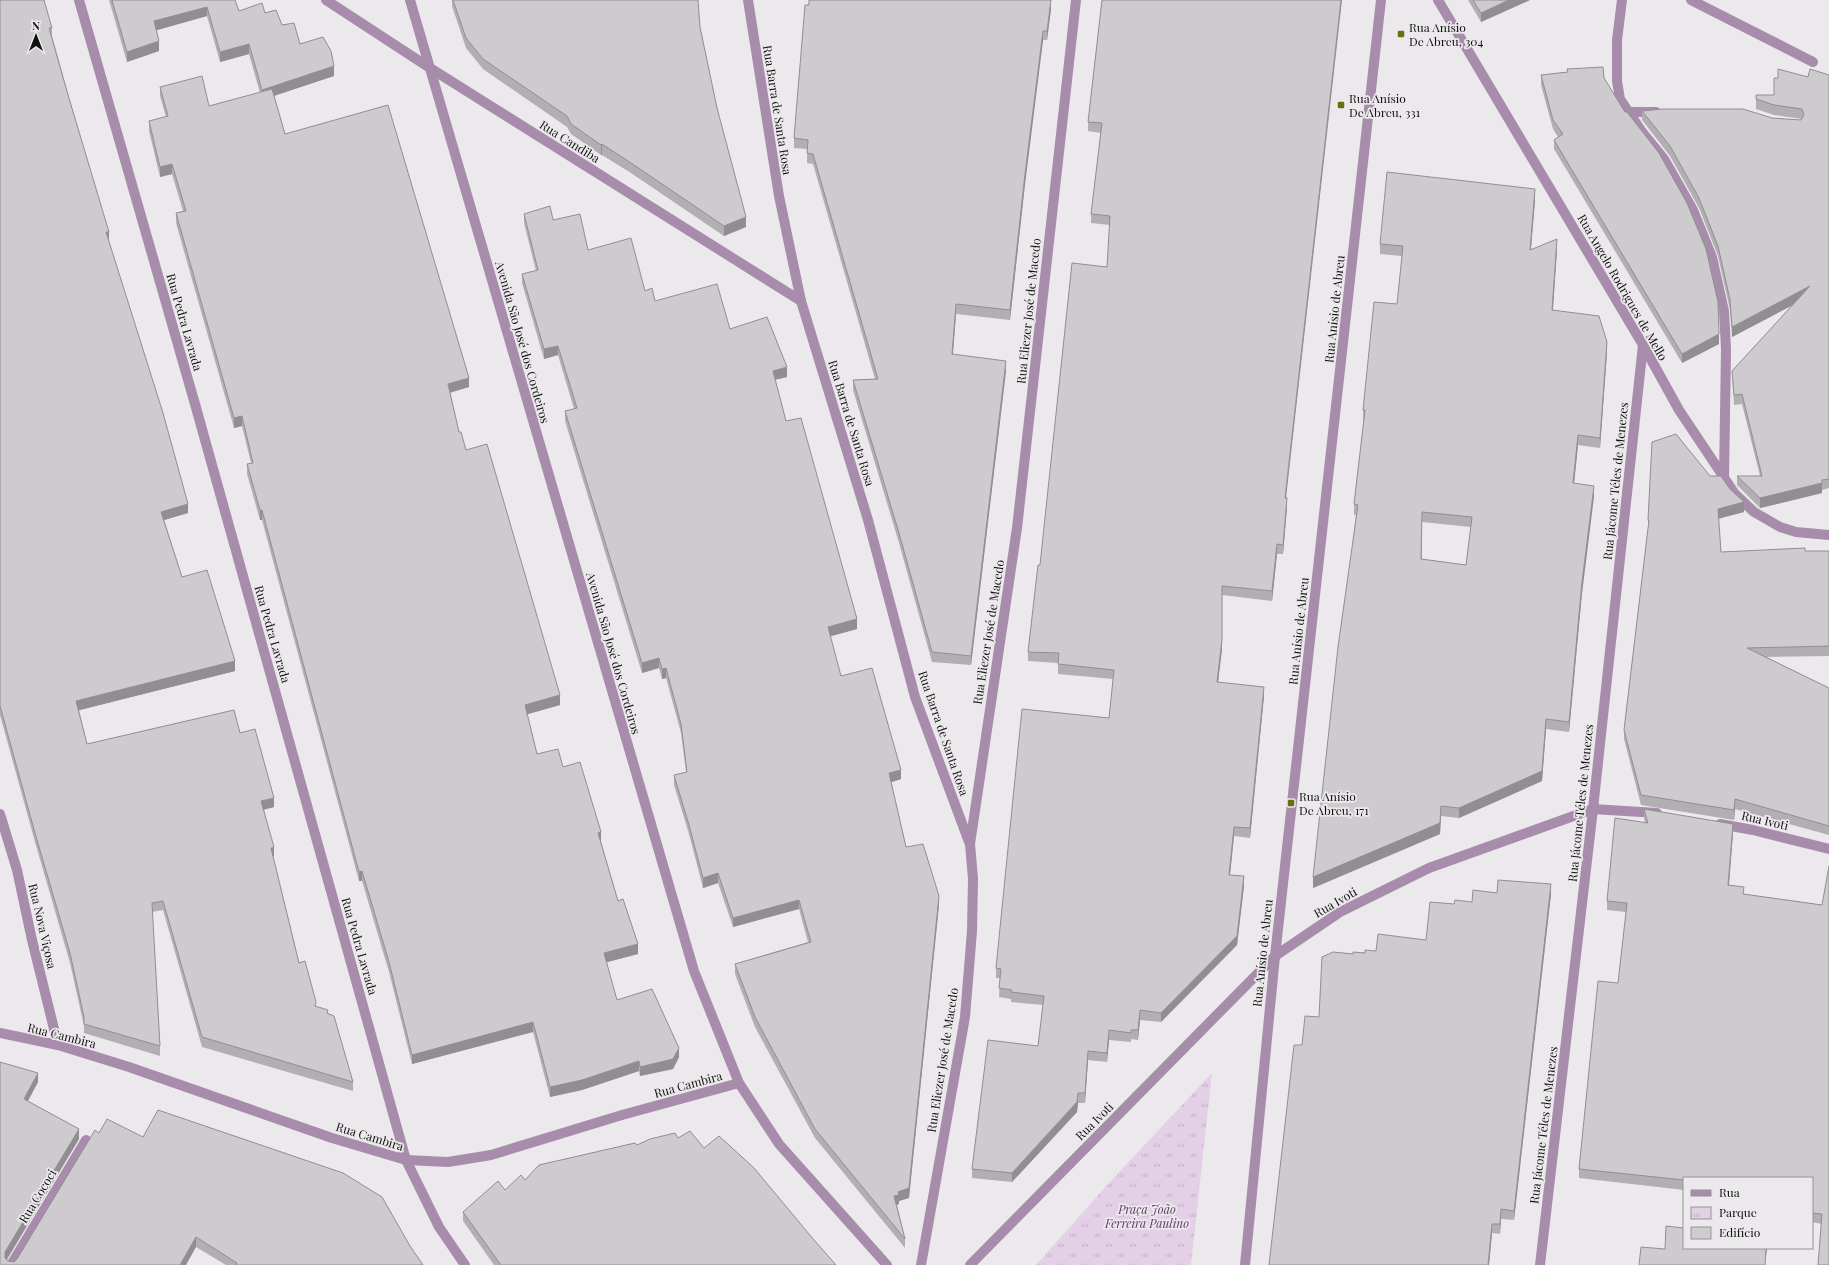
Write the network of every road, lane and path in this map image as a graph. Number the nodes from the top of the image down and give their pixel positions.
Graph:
1 (79, 0) edge
2 (326, 0) edge
3 (410, 0) edge
4 (748, 0) edge
5 (1076, 0) edge
6 (1381, 0) edge
7 (1438, 0) edge
8 (1622, 0) edge
9 (1691, 0) edge
10 (1813, 62) dead end
11 (430, 68) junction
12 (1629, 112) junction
13 (1668, 112) edge
14 (801, 301) junction
15 (1643, 344) junction
16 (1724, 478) junction
17 (1829, 535) edge
18 (1593, 809) junction
19 (0, 814) edge
20 (1667, 815) edge
21 (1706, 822) edge
22 (970, 844) junction
23 (1829, 849) edge
24 (1275, 956) junction
25 (0, 1033) edge
26 (58, 1045) junction
27 (739, 1083) junction
28 (86, 1140) dead end
29 (406, 1160) junction
30 (11, 1265) edge
31 (465, 1265) edge
32 (887, 1265) edge
33 (921, 1265) edge
34 (970, 1265) edge
35 (1245, 1265) edge
36 (1540, 1265) edge

1 - 29 street, Rua Pedra Lavrada
2 - 11 street, Rua Candiba
3 - 11 street, Avenida São José dos Cordeiros
4 - 14 street, Rua Barra de Santa Rosa
5 - 22 street, Rua Eliezer José de Macedo
6 - 24 street, Rua Anísio de Abreu
7 - 15 street, Rua Angelo Rodrigues de Mello
8 - 12 street
9 - 10 street
11 - 14 street, Rua Candiba
11 - 27 street, Avenida São José dos Cordeiros
12 - 13 street
12 - 16 street
14 - 22 street, Rua Barra de Santa Rosa
15 - 16 street, Rua Angelo Rodrigues de Mello
15 - 18 street, Rua Jácome Téles de Menezes
16 - 17 street, Rua Angelo Rodrigues de Mello
18 - 20 street, Rua Ivoti
18 - 24 street, Rua Ivoti
18 - 36 street, Rua Jácome Téles de Menezes
19 - 26 street, Rua Nova Viçosa
21 - 23 street, Rua Ivoti
22 - 33 street, Rua Eliezer José de Macedo
24 - 34 street, Rua Ivoti
24 - 35 street, Rua Anísio de Abreu
25 - 26 street, Rua Cambira
26 - 29 street, Rua Cambira
27 - 29 street, Rua Cambira
27 - 32 street, Avenida São José dos Cordeiros
28 - 30 street, Rua Cococi
29 - 31 street, Rua Pedra Lavrada

